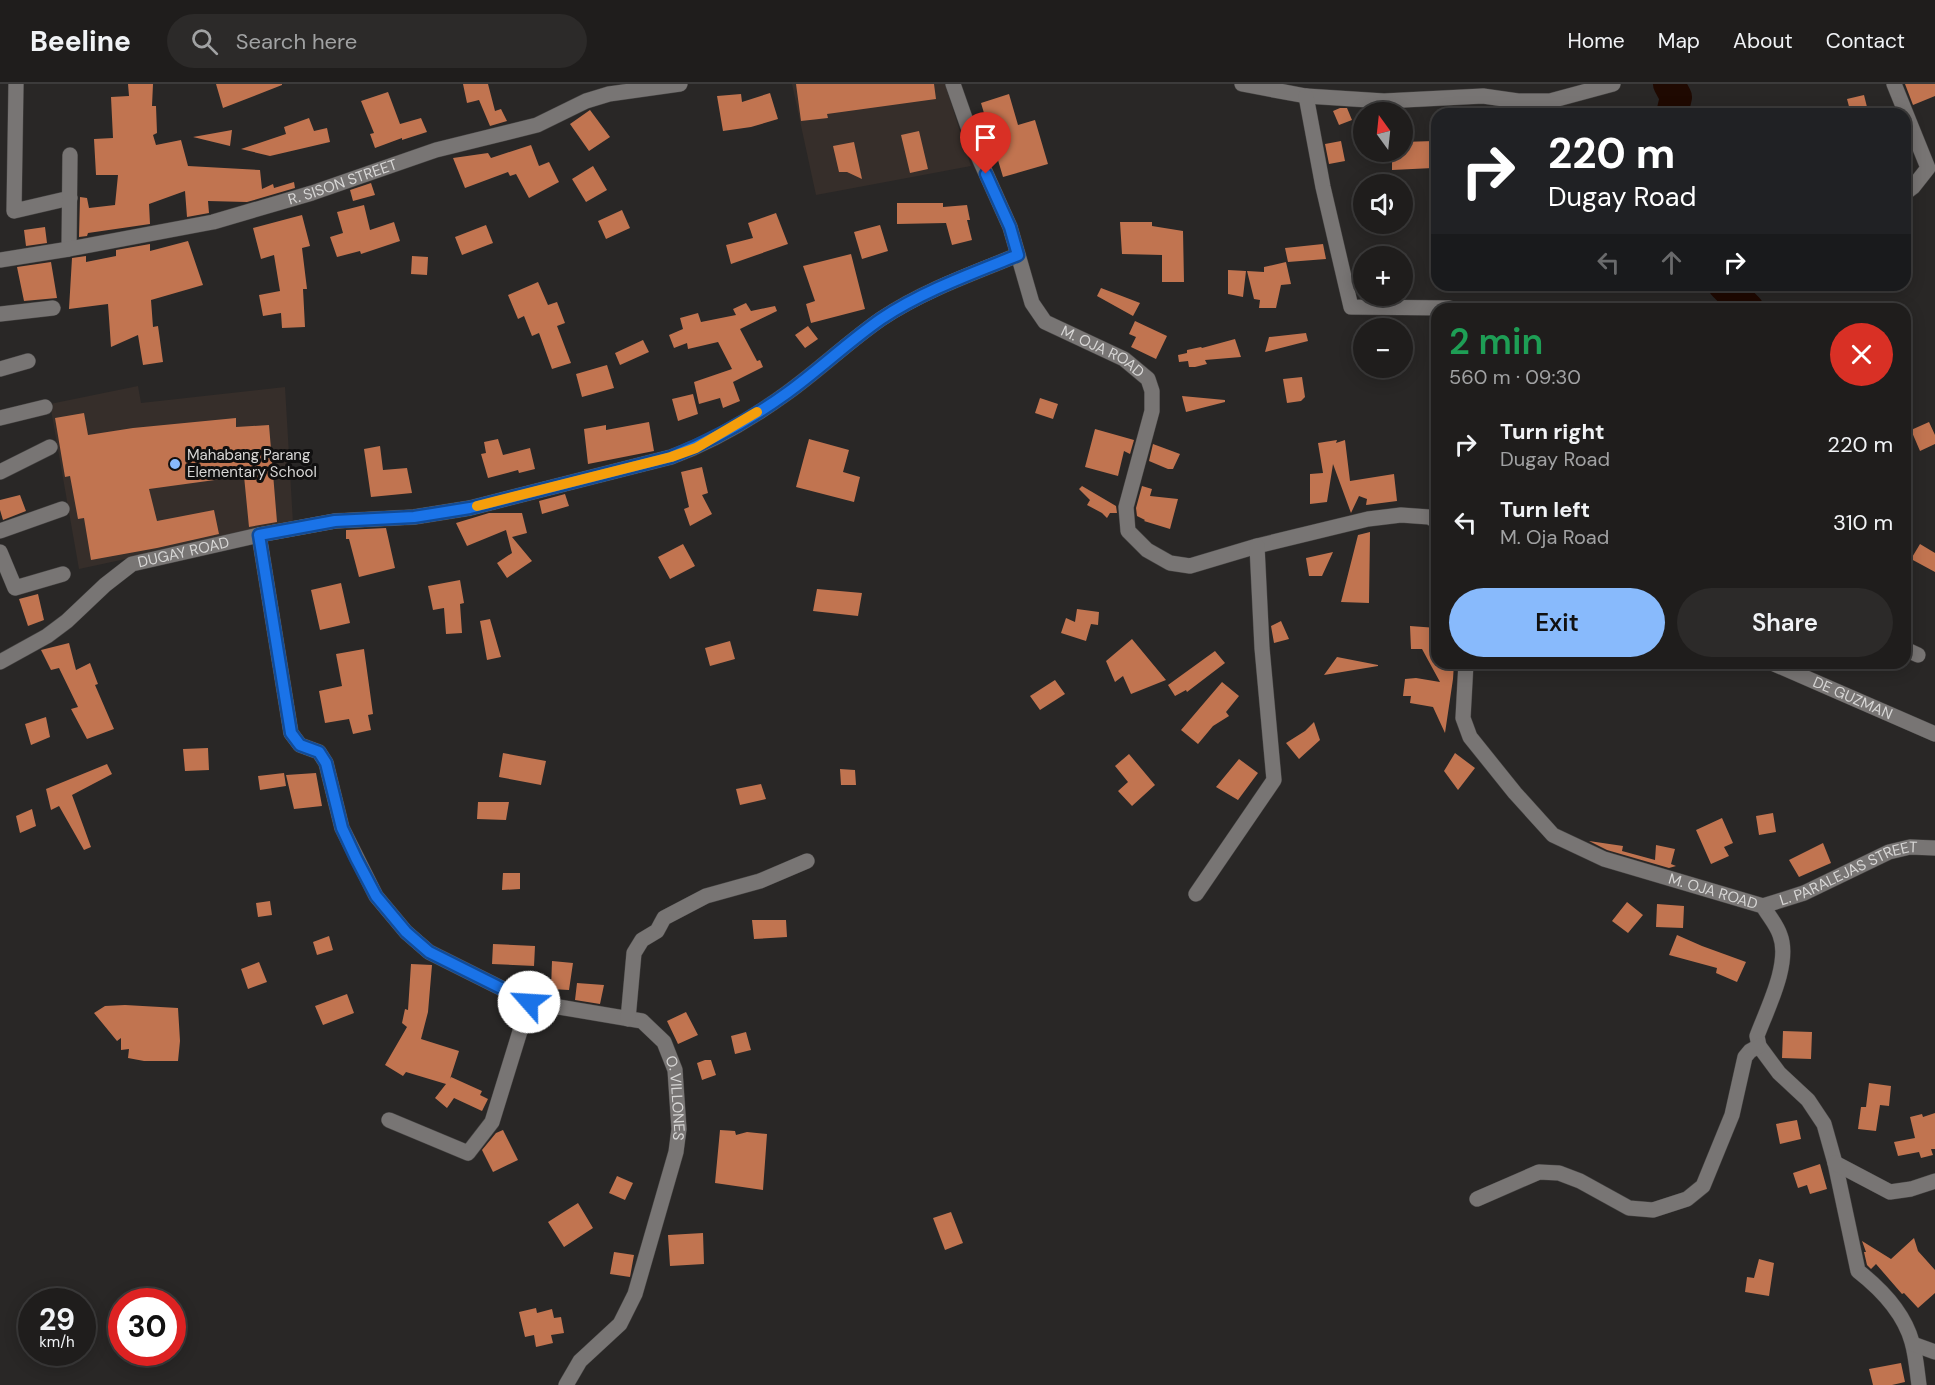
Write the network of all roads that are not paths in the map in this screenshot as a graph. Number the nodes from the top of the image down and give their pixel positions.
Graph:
1 (16, 84) edge
2 (680, 84) edge
3 (953, 84) edge
4 (1242, 84) edge
5 (1613, 84) edge
6 (1894, 84) edge
7 (1306, 96) junction
8 (1904, 108) edge
9 (1911, 126) edge
10 (70, 155) dead end
11 (1911, 189) edge
12 (70, 198) junction
13 (69, 249) junction
14 (1018, 255) junction
15 (0, 260) edge
16 (53, 308) dead end
17 (1431, 308) edge
18 (0, 314) edge
19 (28, 361) dead end
20 (0, 369) edge
21 (45, 407) dead end
22 (0, 418) edge
23 (51, 447) dead end
24 (0, 472) edge
25 (62, 509) dead end
26 (1431, 518) edge
27 (0, 531) edge
28 (259, 535) junction
29 (1257, 546) junction
30 (0, 552) edge
31 (63, 574) dead end
32 (0, 662) edge
33 (1466, 669) edge
34 (1786, 669) edge
35 (1935, 734) edge
36 (1935, 848) edge
37 (807, 861) dead end
38 (1196, 894) dead end
39 (1762, 906) junction
40 (529, 1002) junction
41 (628, 1019) junction
42 (1759, 1046) junction
43 (389, 1120) dead end
44 (1835, 1163) junction
45 (1935, 1180) edge
46 (1477, 1199) dead end
47 (1913, 1344) junction
48 (1935, 1352) edge
49 (566, 1385) edge
50 (1919, 1385) edge

1 - 12 street
2 - 13 street, R. SISON STREET
3 - 14 street, M. OJA ROAD
4 - 7 street
5 - 7 street
6 - 8 street
7 - 17 street
9 - 11 street
10 - 12 street
12 - 13 street
13 - 15 street, R. SISON STREET
14 - 28 street, DUGAY ROAD
14 - 29 street, M. OJA ROAD
16 - 18 street
19 - 20 street
21 - 22 street
23 - 24 street
25 - 27 street
26 - 29 street, M. OJA ROAD
28 - 32 street, DUGAY ROAD
28 - 40 street, O. VILLONES
29 - 38 street
30 - 31 street
33 - 39 street, M. OJA ROAD
34 - 35 street, DE GUZMAN
36 - 39 street, L. PARALEJAS STREET
37 - 41 street
39 - 42 street, M. OJA ROAD
40 - 41 street, O. VILLONES
40 - 43 street
41 - 49 street, O. VILLONES
42 - 44 street
42 - 46 street
44 - 45 street
44 - 47 street
47 - 48 street
47 - 50 street

